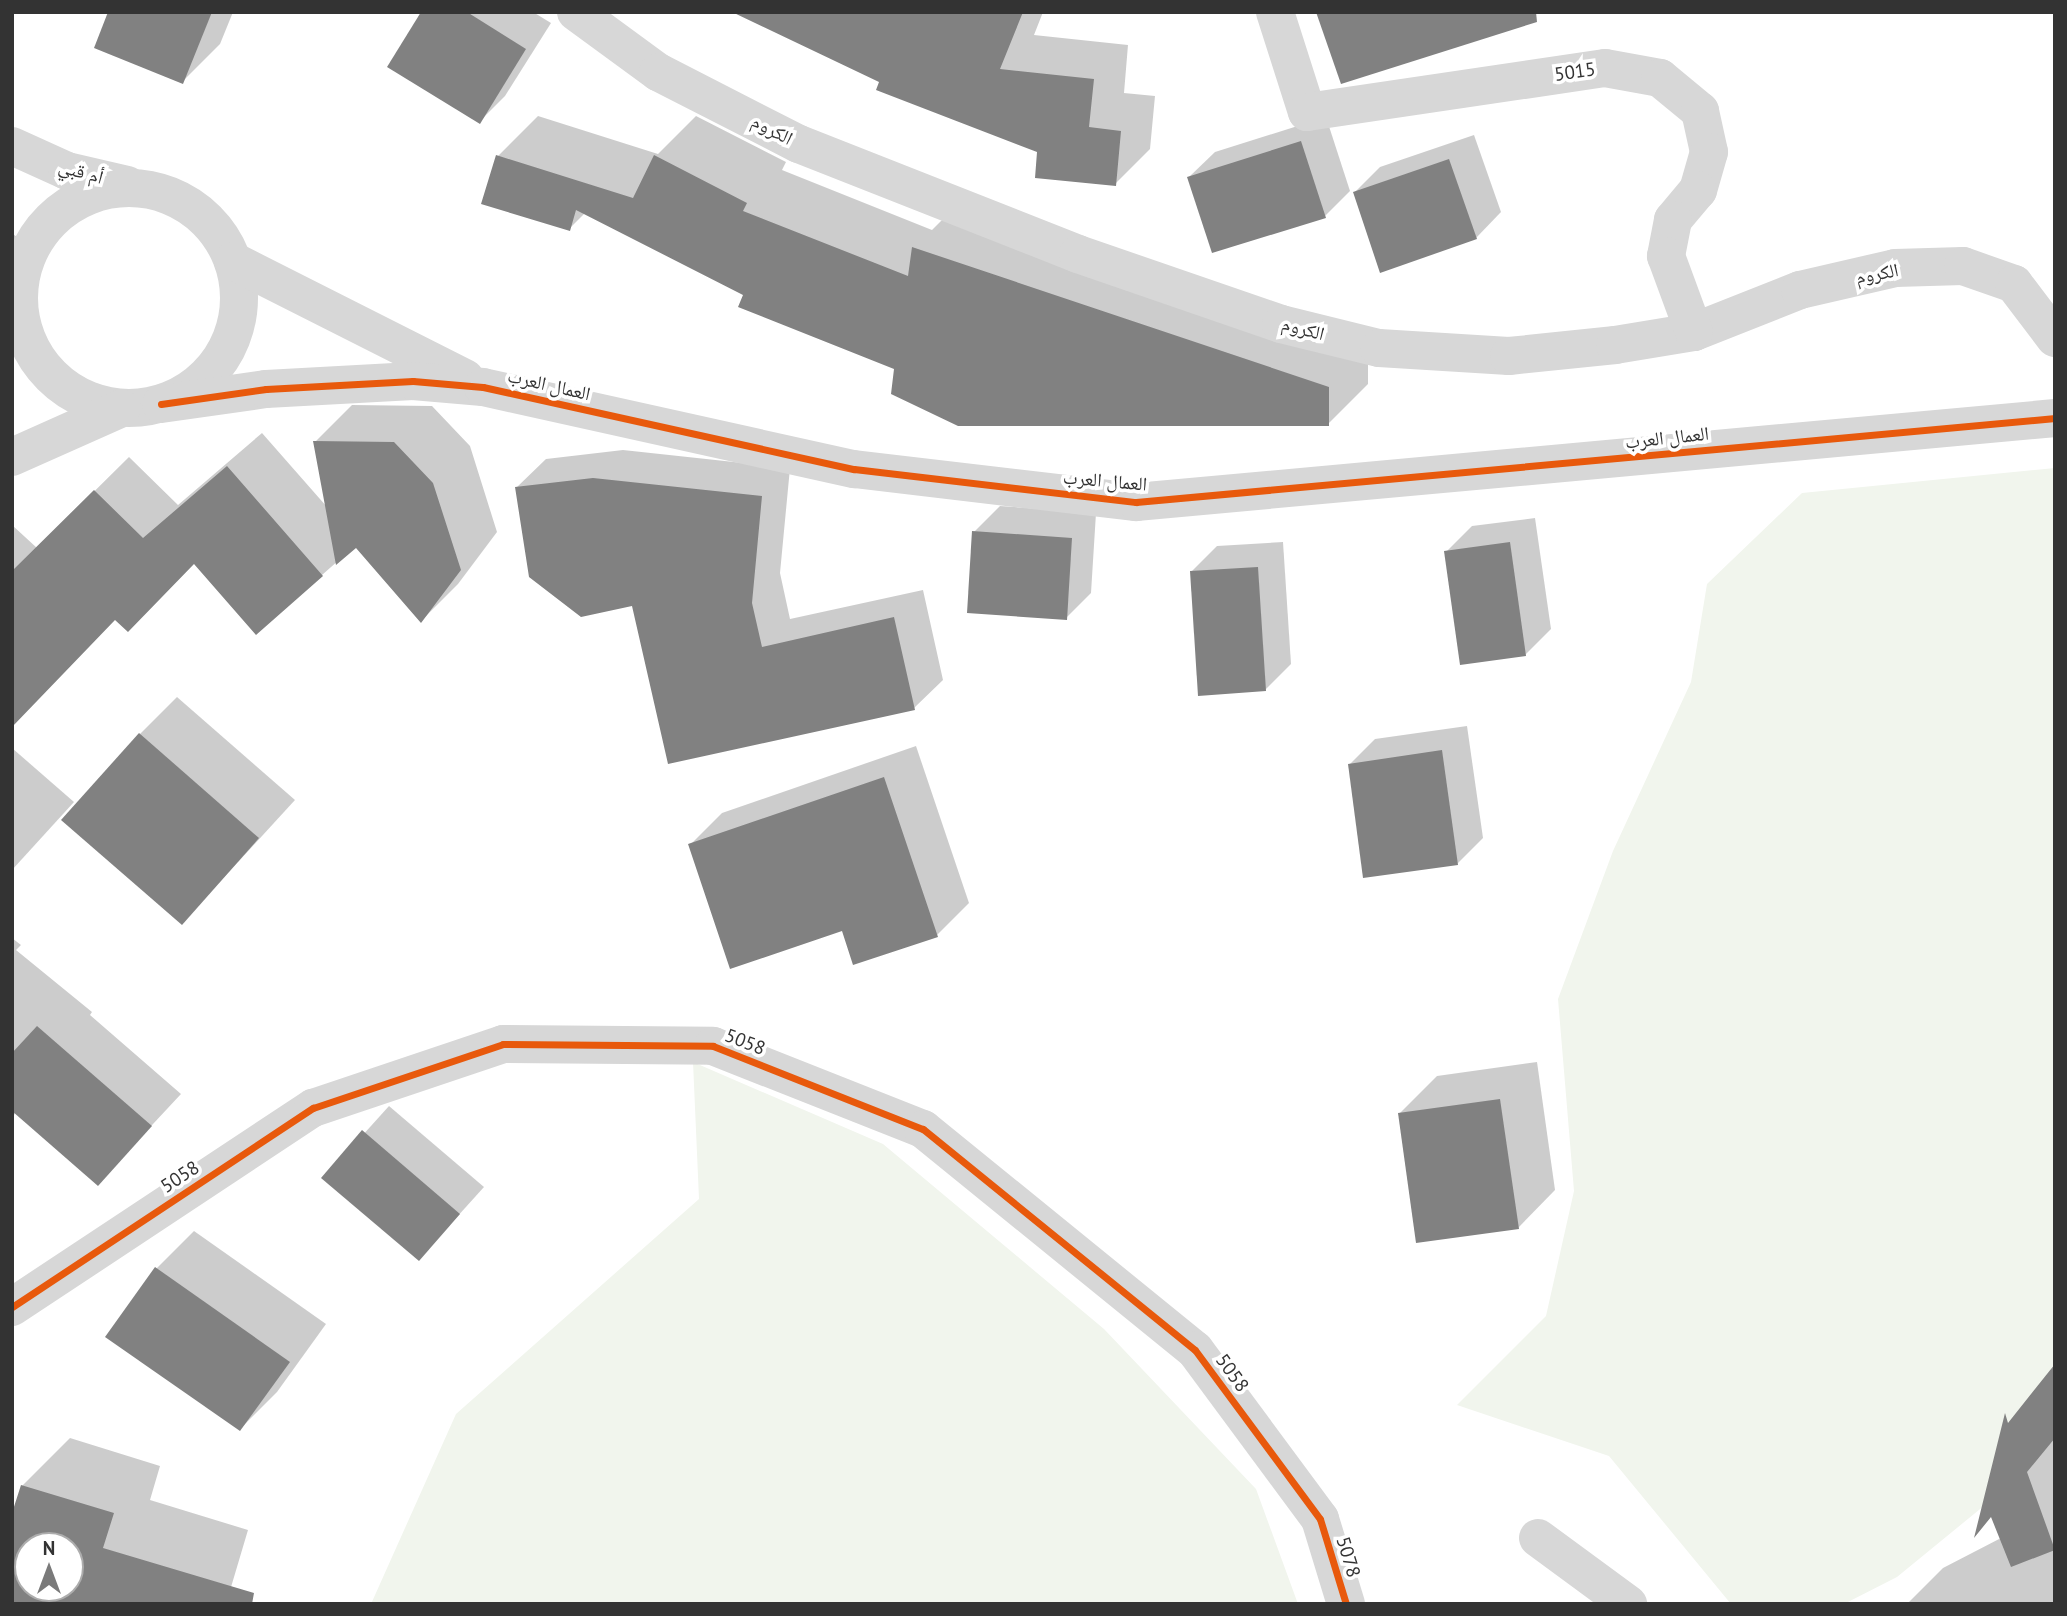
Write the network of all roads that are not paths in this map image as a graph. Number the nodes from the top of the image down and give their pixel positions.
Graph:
1 (576, 12) edge
2 (1275, 12) edge
3 (12, 146) edge
4 (153, 191) junction
5 (233, 261) junction
6 (16, 267) edge
7 (15, 323) edge
8 (1694, 332) junction
9 (2055, 338) edge
10 (483, 387) junction
11 (161, 404) junction
12 (122, 408) junction
13 (2055, 418) edge
14 (12, 457) edge
15 (12, 1307) edge
16 (1320, 1519) joint
17 (1538, 1538) dead end
18 (1346, 1604) edge
19 (1628, 1604) edge

1 - 8 street, الكروم
2 - 8 street, 5015
3 - 4 street, أم قبي
4 - 5 street
4 - 6 street
5 - 10 street, العمال العرب
5 - 11 street
6 - 7 street
7 - 12 street
8 - 9 street, الكروم
10 - 11 street, العمال العرب
10 - 13 street, العمال العرب
11 - 12 street
12 - 14 street
15 - 16 street, 5058
16 - 18 street, 5078
17 - 19 street

